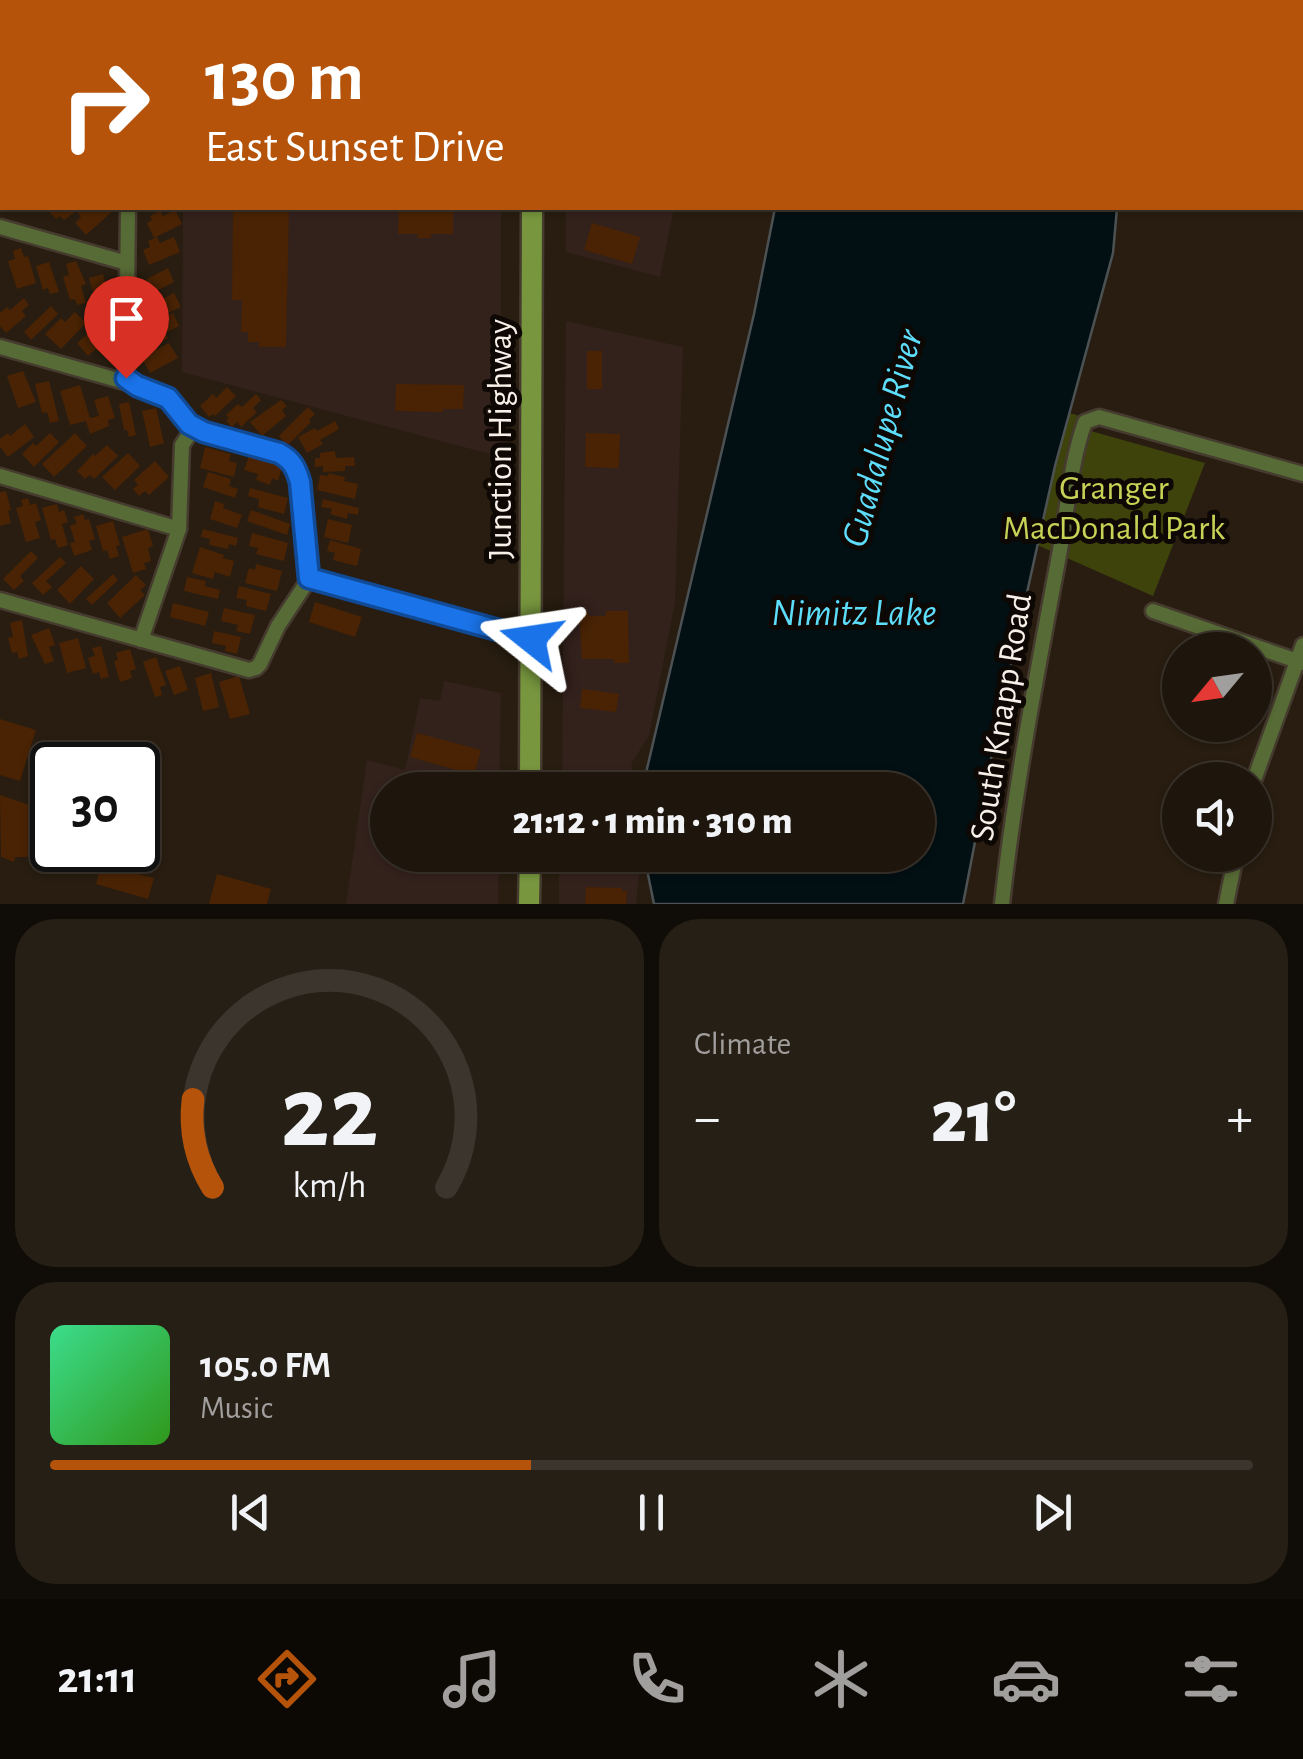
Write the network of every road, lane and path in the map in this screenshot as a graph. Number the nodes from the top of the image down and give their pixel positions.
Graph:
1 (128, 210) edge
2 (532, 210) edge
3 (0, 226) edge
4 (127, 263) junction
5 (0, 347) edge
6 (137, 386) junction
7 (194, 427) junction
8 (1303, 474) edge
9 (0, 476) edge
10 (179, 529) junction
11 (309, 578) junction
12 (0, 600) edge
13 (1153, 611) dead end
14 (531, 639) junction
15 (141, 640) junction
16 (1303, 646) edge
17 (1300, 662) edge
18 (1261, 762) edge
19 (530, 772) edge
20 (530, 872) edge
21 (1233, 872) edge
22 (529, 904) edge
23 (1002, 904) edge
24 (1226, 904) edge

1 - 4 street
2 - 14 main road, Junction Highway
3 - 4 street
4 - 6 street
5 - 6 street
6 - 7 street
7 - 10 street
7 - 11 street
8 - 23 street, South Knapp Road
9 - 10 street
10 - 15 street
11 - 14 street
11 - 15 street
12 - 15 street
13 - 17 street
14 - 19 main road, Junction Highway
16 - 17 street
17 - 18 street
20 - 22 main road
21 - 24 street

